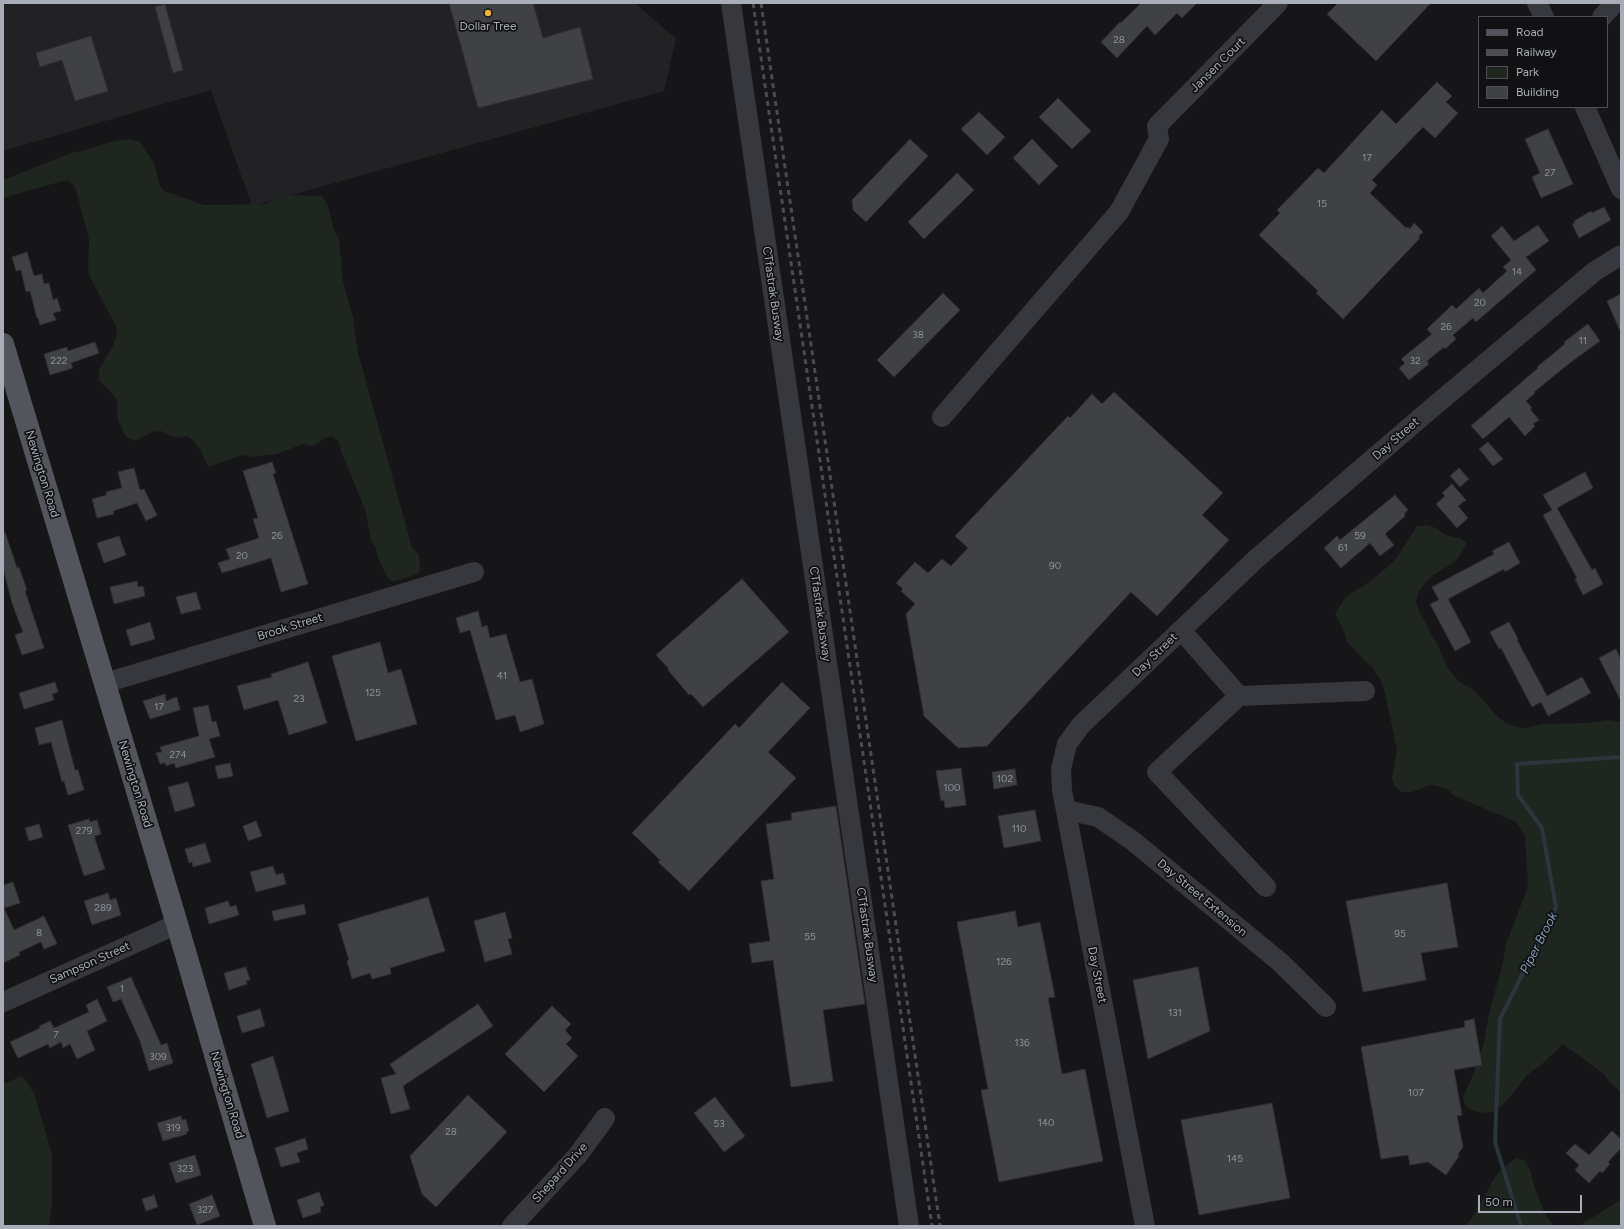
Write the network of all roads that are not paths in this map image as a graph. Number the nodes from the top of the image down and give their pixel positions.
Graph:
1 (731, 3) edge
2 (1278, 3) edge
3 (1537, 3) edge
4 (1615, 3) edge
5 (1544, 16) edge
6 (1603, 16) edge
7 (1585, 108) edge
8 (1621, 189) edge
9 (1621, 255) edge
10 (3, 344) edge
11 (942, 416) dead end
12 (474, 572) dead end
13 (1181, 630) junction
14 (105, 683) junction
15 (1365, 691) dead end
16 (1239, 696) junction
17 (1066, 810) junction
18 (1266, 887) dead end
19 (177, 924) junction
20 (3, 1002) edge
21 (1326, 1007) dead end
22 (605, 1118) dead end
23 (265, 1226) edge
24 (512, 1226) edge
25 (909, 1226) edge
26 (1145, 1226) edge

1 - 25 street, CTfastrak Busway
2 - 11 street, Jansen Court
3 - 5 street
4 - 6 street
7 - 8 street
9 - 13 street, Day Street
10 - 14 main road, Newington Road
12 - 14 street, Brook Street
13 - 16 street
13 - 17 street, Day Street
14 - 19 main road, Newington Road
15 - 16 street
16 - 18 street
17 - 21 street, Day Street Extension
17 - 26 street, Day Street
19 - 20 street, Sampson Street
19 - 23 main road, Newington Road
22 - 24 street, Shepard Drive

